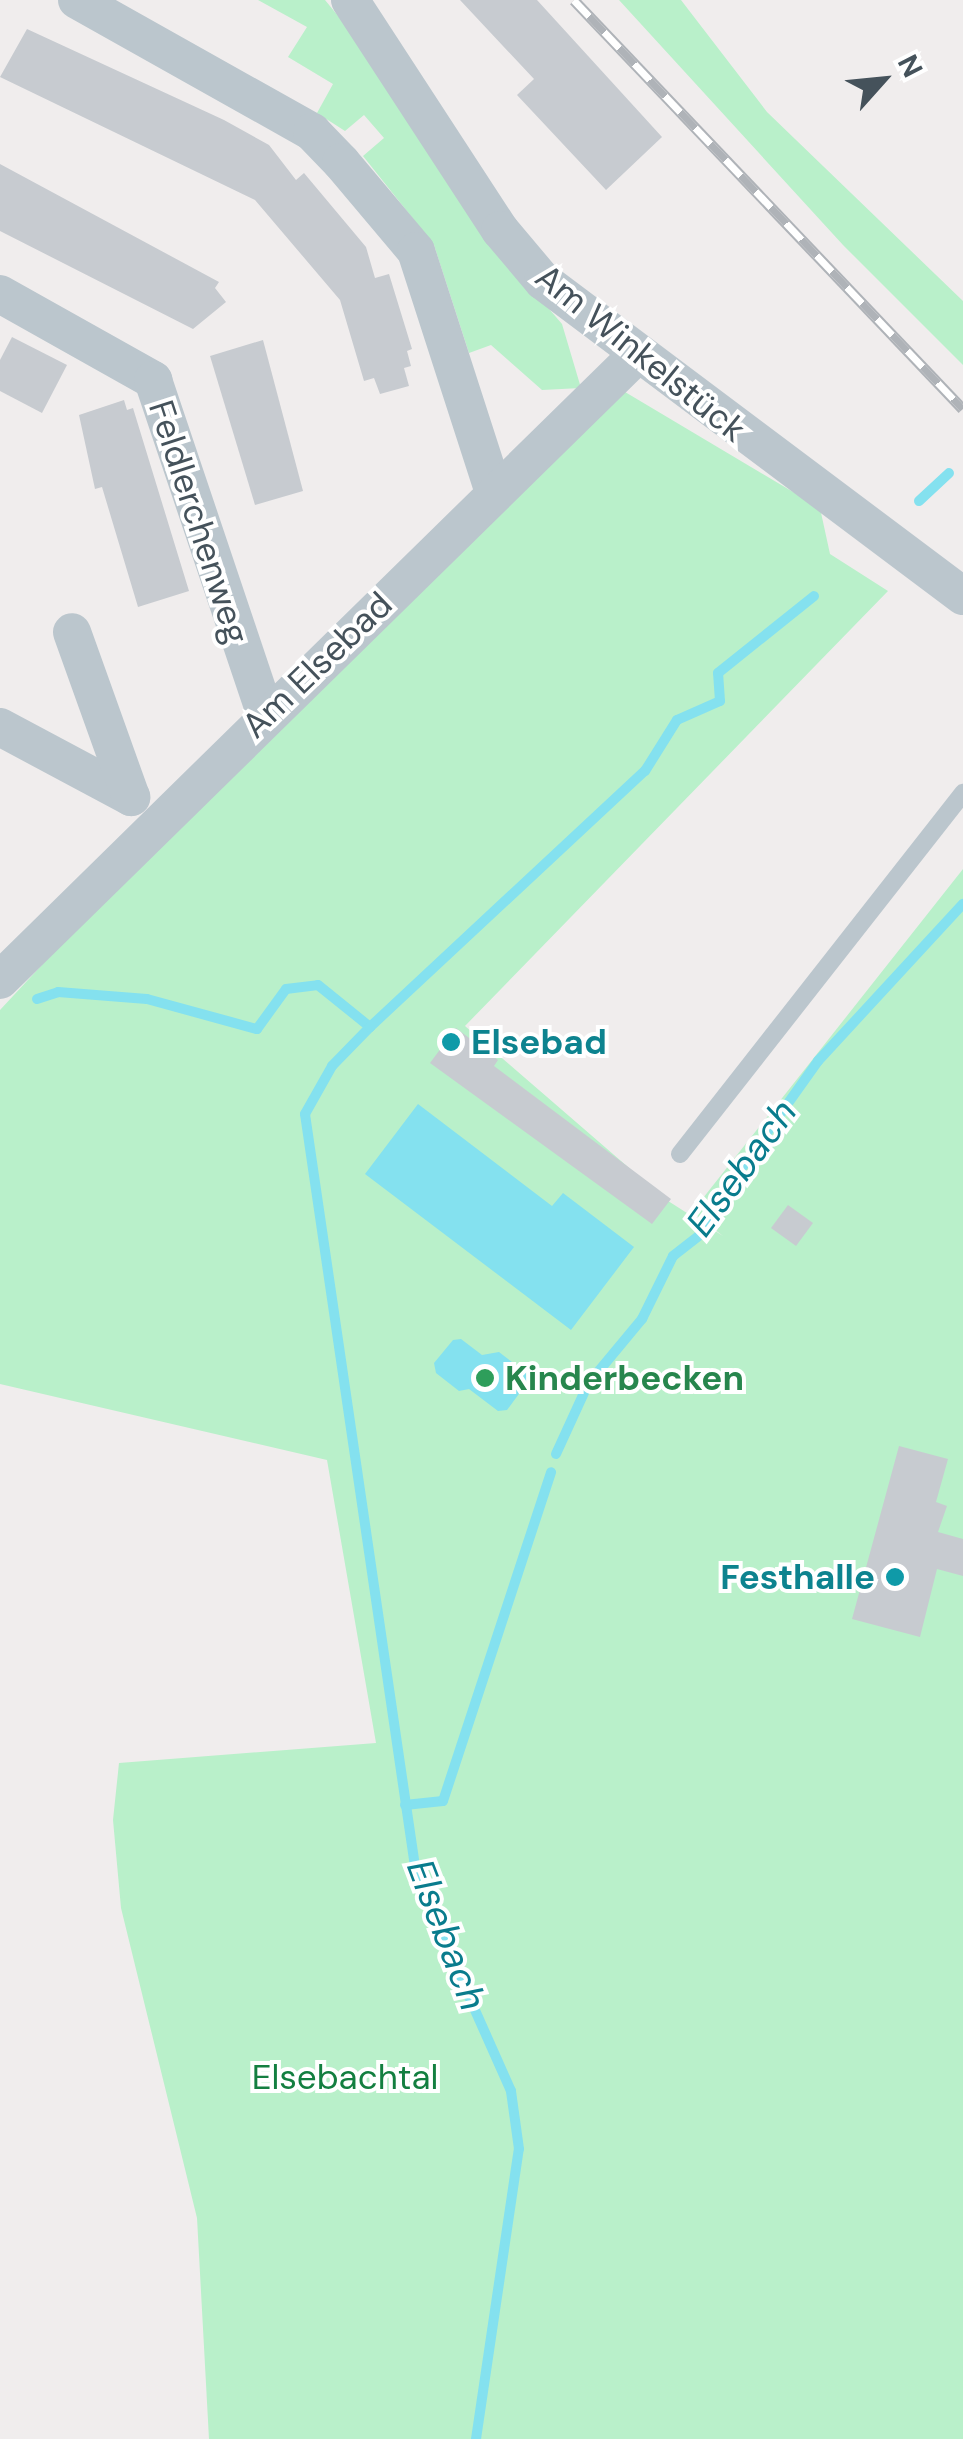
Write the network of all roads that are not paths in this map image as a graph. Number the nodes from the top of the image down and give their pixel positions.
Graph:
1 (77, 0) edge
2 (350, 0) edge
3 (0, 294) edge
4 (637, 355) junction
5 (494, 492) junction
6 (963, 596) edge
7 (72, 632) dead end
8 (266, 715) junction
9 (0, 727) edge
10 (963, 793) edge
11 (142, 810) junction
12 (0, 980) edge
13 (680, 1154) dead end

1 - 5 street
2 - 4 street, Am Winkelstück
3 - 8 street, Feldlerchenweg
4 - 5 street, Am Elsebad
4 - 6 street, Am Winkelstück
5 - 8 street, Am Elsebad
7 - 11 street
8 - 11 street, Am Elsebad
9 - 11 street
10 - 13 lane
11 - 12 street, Am Elsebad

